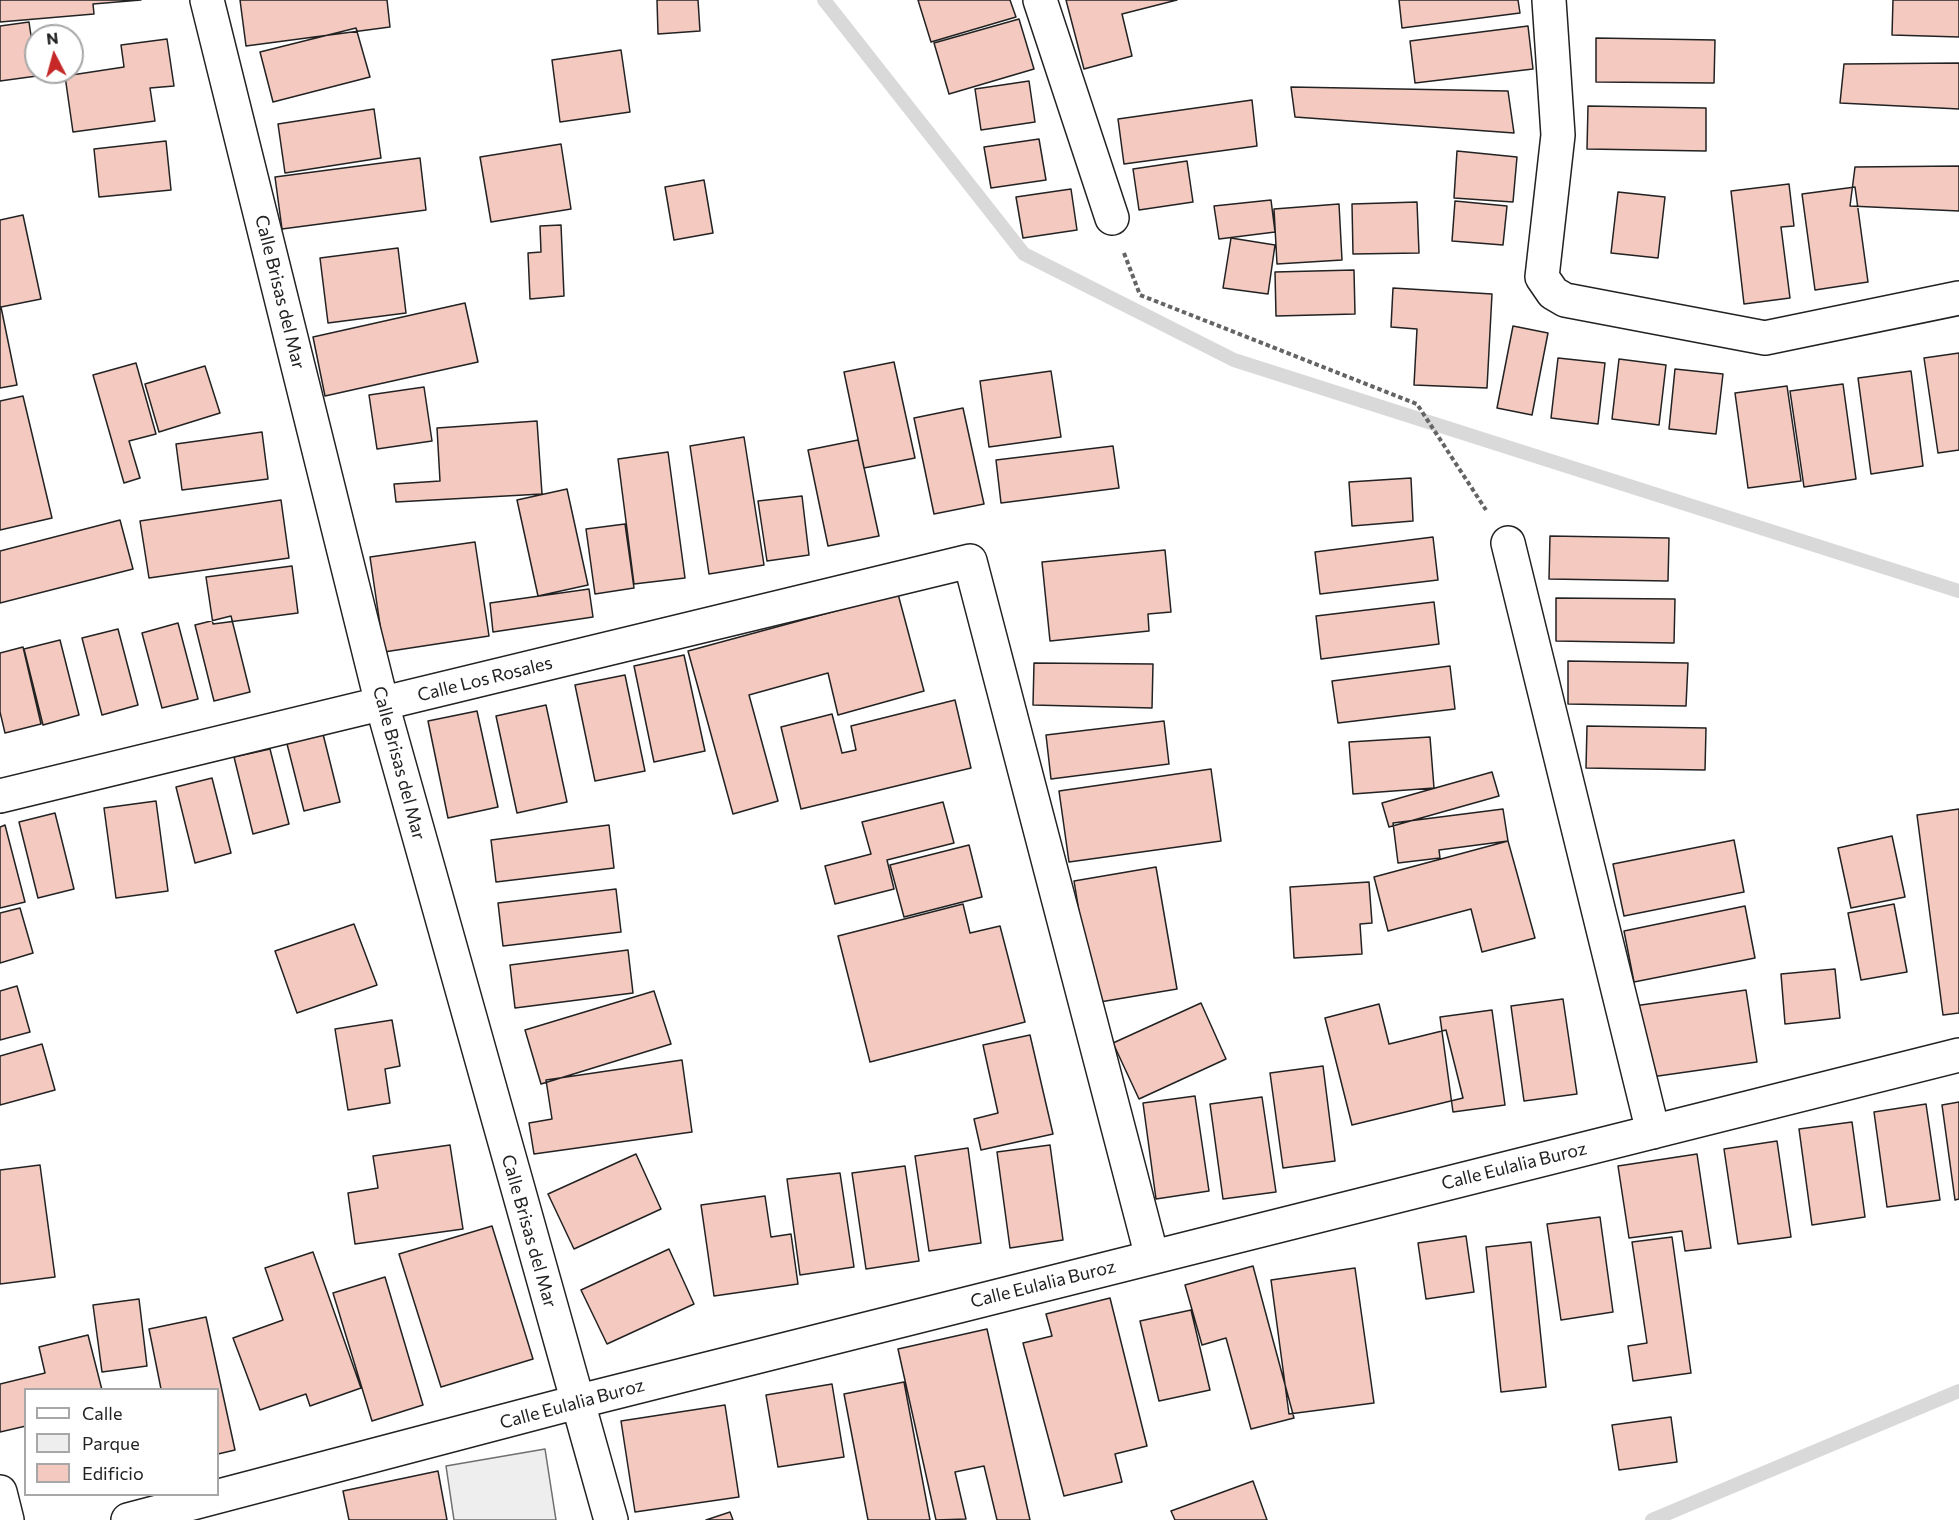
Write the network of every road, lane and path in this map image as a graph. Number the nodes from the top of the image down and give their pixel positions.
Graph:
1 (207, 0) edge
2 (1040, 0) edge
3 (1549, 0) edge
4 (1112, 218) joint
5 (1959, 298) edge
6 (1508, 543) joint
7 (382, 704) junction
8 (0, 796) edge
9 (1959, 1055) edge
10 (1653, 1132) junction
11 (1152, 1257) junction
12 (576, 1402) junction
13 (0, 1492) edge
14 (7, 1520) edge
15 (128, 1520) edge
16 (611, 1520) edge

1 - 7 street, Calle Brisas del Mar
2 - 4 street
3 - 5 street
4 - 6 path
6 - 10 street
7 - 8 street, Calle Los Rosales
7 - 11 street, Calle Los Rosales
7 - 12 street, Calle Brisas del Mar
9 - 10 street, Calle Eulalia Buroz
10 - 11 street, Calle Eulalia Buroz
11 - 12 street, Calle Eulalia Buroz
12 - 15 street, Calle Eulalia Buroz
12 - 16 street, Calle Brisas del Mar
13 - 14 street

